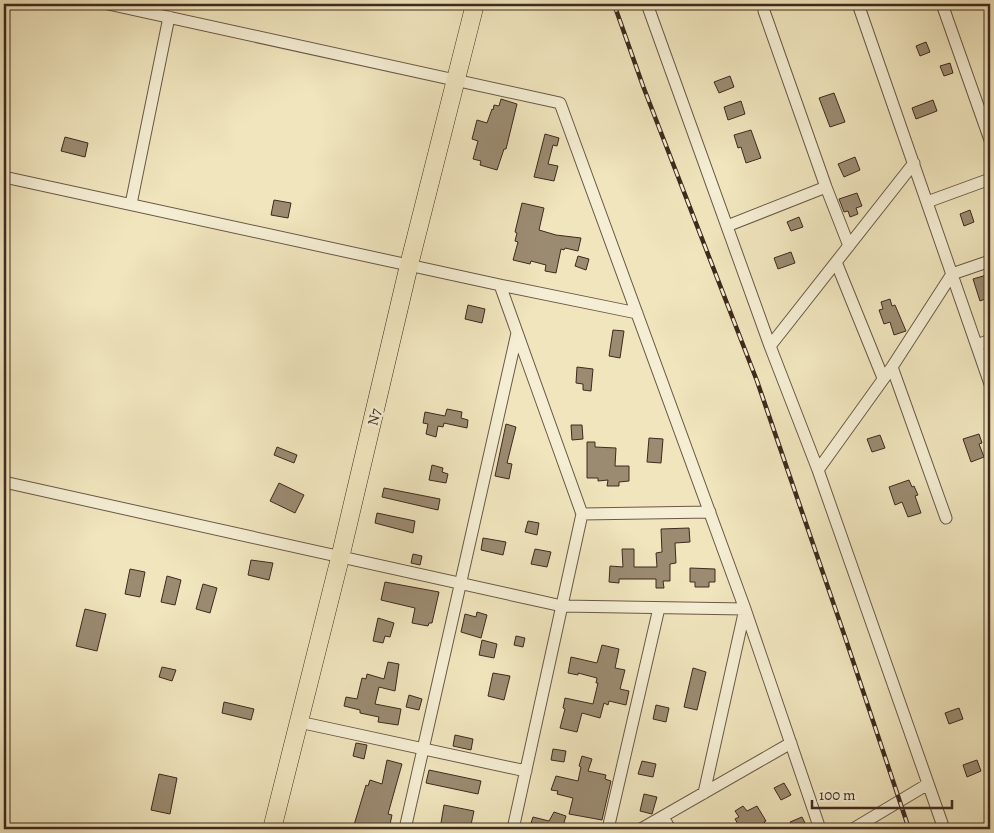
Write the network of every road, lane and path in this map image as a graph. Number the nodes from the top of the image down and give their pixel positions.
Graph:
1 (108, 4) edge
2 (475, 4) edge
3 (647, 4) edge
4 (858, 4) edge
5 (942, 4) edge
6 (764, 11) dead end
7 (170, 17) junction
8 (456, 80) junction
9 (990, 140) edge
10 (914, 163) junction
11 (4, 177) edge
12 (990, 179) edge
13 (826, 187) junction
14 (927, 202) junction
15 (131, 204) junction
16 (727, 226) junction
17 (849, 246) junction
18 (990, 260) edge
19 (836, 262) junction
20 (409, 265) junction
21 (952, 274) junction
22 (500, 285) junction
23 (637, 313) junction
24 (517, 332) junction
25 (990, 340) edge
26 (977, 345) junction
27 (770, 346) junction
28 (892, 367) junction
29 (883, 378) junction
30 (990, 384) edge
31 (818, 470) junction
32 (4, 482) edge
33 (710, 512) junction
34 (582, 514) junction
35 (946, 518) dead end
36 (340, 558) junction
37 (460, 584) junction
38 (562, 606) junction
39 (659, 608) junction
40 (745, 609) junction
41 (299, 722) junction
42 (791, 743) junction
43 (423, 749) junction
44 (526, 771) junction
45 (928, 784) junction
46 (704, 793) junction
47 (663, 817) junction
48 (272, 829) edge
49 (405, 829) edge
50 (513, 829) edge
51 (608, 829) edge
52 (640, 829) edge
53 (670, 829) edge
54 (820, 829) edge
55 (853, 829) edge
56 (944, 829) edge

1 - 7 street
2 - 8 main road, N7
3 - 16 street
4 - 10 street
5 - 9 street
6 - 13 street
7 - 8 street
7 - 15 street
8 - 20 main road, N7
8 - 23 street
10 - 14 street
10 - 17 street
11 - 15 street
12 - 14 street
13 - 16 street
13 - 17 street
14 - 21 street
15 - 20 street
16 - 27 street
17 - 19 street
18 - 21 street
19 - 27 street
19 - 29 street
20 - 22 street
20 - 36 main road, N7
21 - 26 street
21 - 28 street
22 - 23 street
22 - 24 street
23 - 33 street
24 - 34 street
24 - 37 street
25 - 26 street
26 - 30 street
27 - 31 street
28 - 29 street
28 - 35 street
29 - 31 street
31 - 45 street
32 - 36 street
33 - 34 street
33 - 40 street
34 - 38 street
36 - 37 street
36 - 41 main road, N7
37 - 38 street
37 - 43 street
38 - 39 street
38 - 44 street
39 - 40 street
39 - 51 street
40 - 42 street
40 - 46 street
41 - 43 street
41 - 48 main road, N7
42 - 46 street
42 - 54 street
43 - 44 street
43 - 49 street
44 - 50 street
45 - 55 street
45 - 56 street
46 - 47 street
47 - 52 street
47 - 53 street

